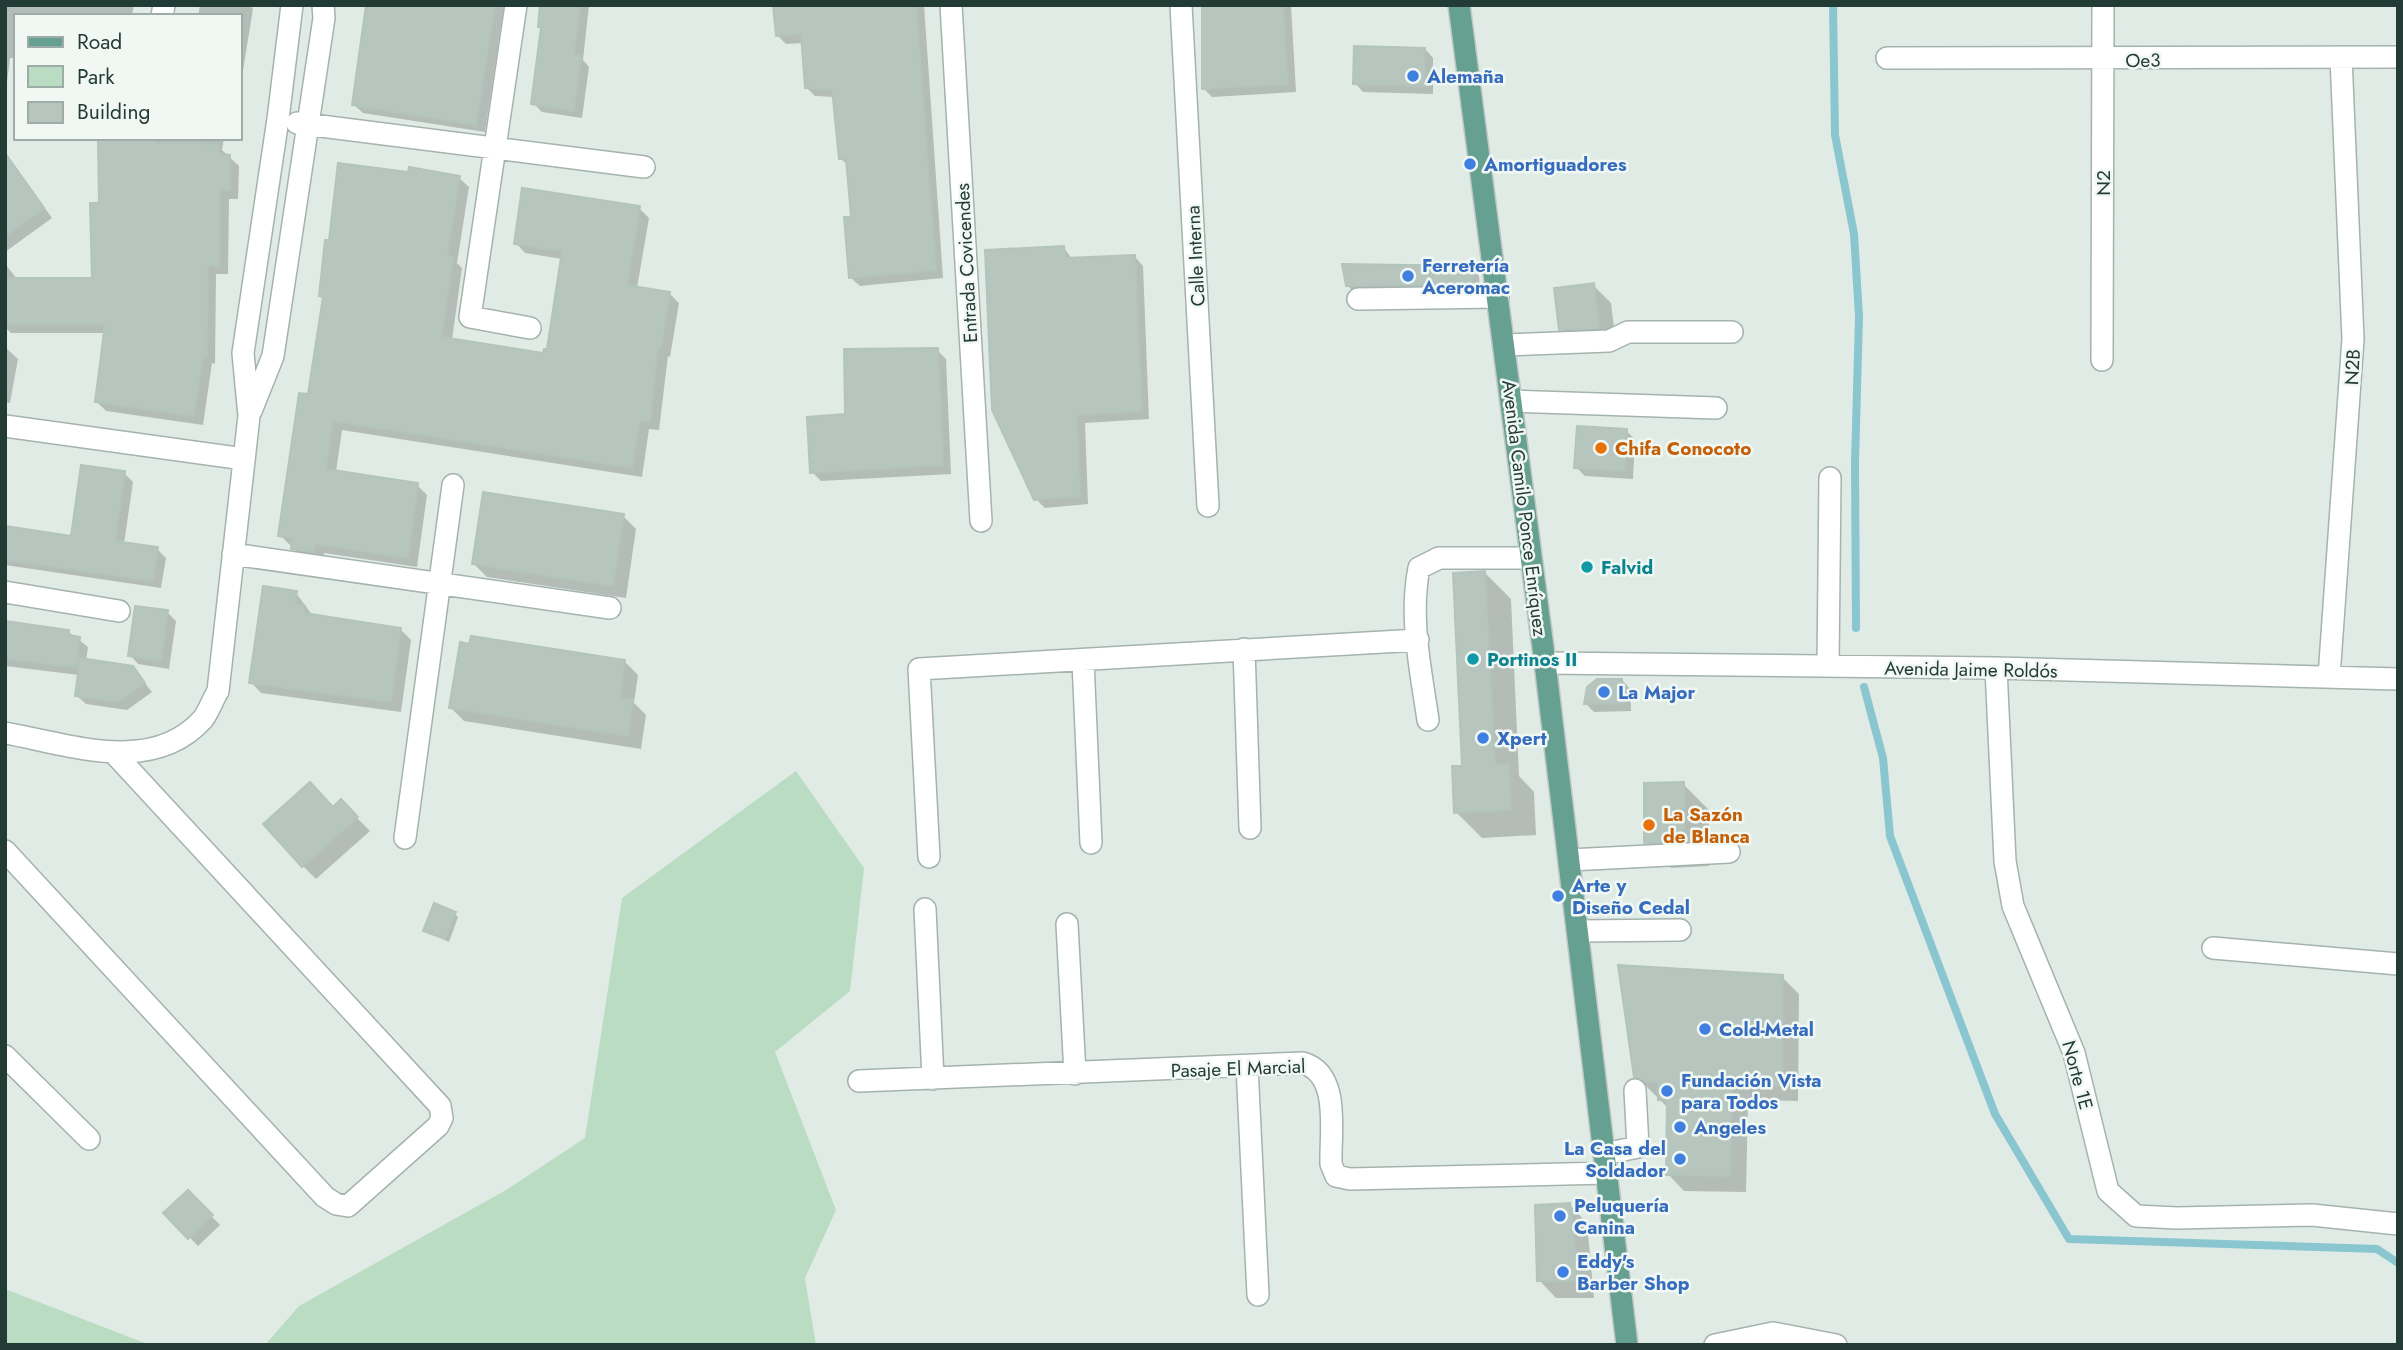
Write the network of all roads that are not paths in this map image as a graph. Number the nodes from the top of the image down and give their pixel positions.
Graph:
1 (292, 5) edge
2 (323, 5) edge
3 (516, 5) edge
4 (951, 5) edge
5 (1181, 5) edge
6 (1459, 5) edge
7 (2103, 5) edge
8 (2341, 57) junction
9 (2398, 57) edge
10 (1887, 58) dead end
11 (2104, 60) junction
12 (278, 119) junction
13 (309, 127) junction
14 (495, 148) junction
15 (644, 167) dead end
16 (265, 204) junction
17 (296, 211) junction
18 (1498, 297) junction
19 (1358, 299) dead end
20 (530, 328) dead end
21 (1732, 332) dead end
22 (1504, 345) junction
23 (2102, 360) dead end
24 (1511, 401) junction
25 (1716, 408) dead end
26 (249, 416) junction
27 (5, 426) edge
28 (244, 460) junction
29 (1829, 478) dead end
30 (453, 485) dead end
31 (1208, 506) dead end
32 (981, 521) dead end
33 (233, 554) junction
34 (1531, 558) junction
35 (438, 583) junction
36 (5, 592) edge
37 (610, 608) dead end
38 (120, 611) dead end
39 (1418, 640) junction
40 (1244, 649) junction
41 (1083, 661) junction
42 (1545, 663) junction
43 (1828, 666) junction
44 (1996, 668) junction
45 (2329, 677) junction
46 (2398, 679) edge
47 (1428, 720) dead end
48 (5, 733) edge
49 (113, 752) junction
50 (1250, 828) dead end
51 (405, 838) dead end
52 (1091, 843) dead end
53 (5, 851) edge
54 (1729, 852) dead end
55 (929, 857) dead end
56 (1569, 860) junction
57 (925, 909) dead end
58 (1067, 924) dead end
59 (1578, 930) junction
60 (1680, 930) dead end
61 (2213, 948) dead end
62 (2398, 964) edge
63 (5, 1056) edge
64 (1247, 1066) junction
65 (1075, 1074) junction
66 (933, 1079) junction
67 (859, 1081) dead end
68 (1635, 1090) dead end
69 (89, 1139) dead end
70 (1606, 1163) junction
71 (2398, 1224) edge
72 (1258, 1295) dead end
73 (1627, 1345) edge
74 (1715, 1345) edge
75 (1836, 1345) edge

1 - 12 street
2 - 13 street
3 - 14 street
4 - 32 street, Entrada Covicendes
5 - 31 street, Calle Interna
6 - 18 main road, Avenida Camilo Ponce Enríquez
7 - 11 street, N2
8 - 9 street, Oe3
8 - 11 street, Oe3
8 - 45 street, N2B
10 - 11 street, Oe3
11 - 23 street, N2
12 - 13 street
12 - 16 street
13 - 14 street
13 - 17 street
14 - 15 street
14 - 20 street
16 - 17 street
16 - 26 street
17 - 26 street
18 - 19 street
18 - 22 main road, Avenida Camilo Ponce Enríquez
21 - 22 street
22 - 24 main road, Avenida Camilo Ponce Enríquez
24 - 25 street
24 - 34 main road, Avenida Camilo Ponce Enríquez
26 - 28 street
27 - 28 street
28 - 33 street
29 - 43 street
30 - 35 street
33 - 35 street
33 - 49 street
34 - 39 street
34 - 42 main road, Avenida Camilo Ponce Enríquez
35 - 37 street
35 - 51 street
36 - 38 street
39 - 40 street
39 - 47 street
40 - 41 street
40 - 50 street
41 - 52 street
41 - 55 street
42 - 43 street, Avenida Jaime Roldós
42 - 56 main road, Avenida Camilo Ponce Enríquez
43 - 44 street, Avenida Jaime Roldós
44 - 45 street, Avenida Jaime Roldós
44 - 71 street, Norte 1E
45 - 46 street, Avenida Jaime Roldós
48 - 49 street
49 - 53 street
54 - 56 street
56 - 59 main road, Avenida Camilo Ponce Enríquez
57 - 66 street
58 - 65 street
59 - 60 street
59 - 70 main road, Avenida Camilo Ponce Enríquez
61 - 62 street
63 - 69 street
64 - 65 street, Pasaje El Marcial
64 - 70 street, Pasaje El Marcial
64 - 72 street
65 - 66 street, Pasaje El Marcial
66 - 67 street, Pasaje El Marcial
68 - 70 street
70 - 73 main road, Avenida Camilo Ponce Enríquez
74 - 75 street

